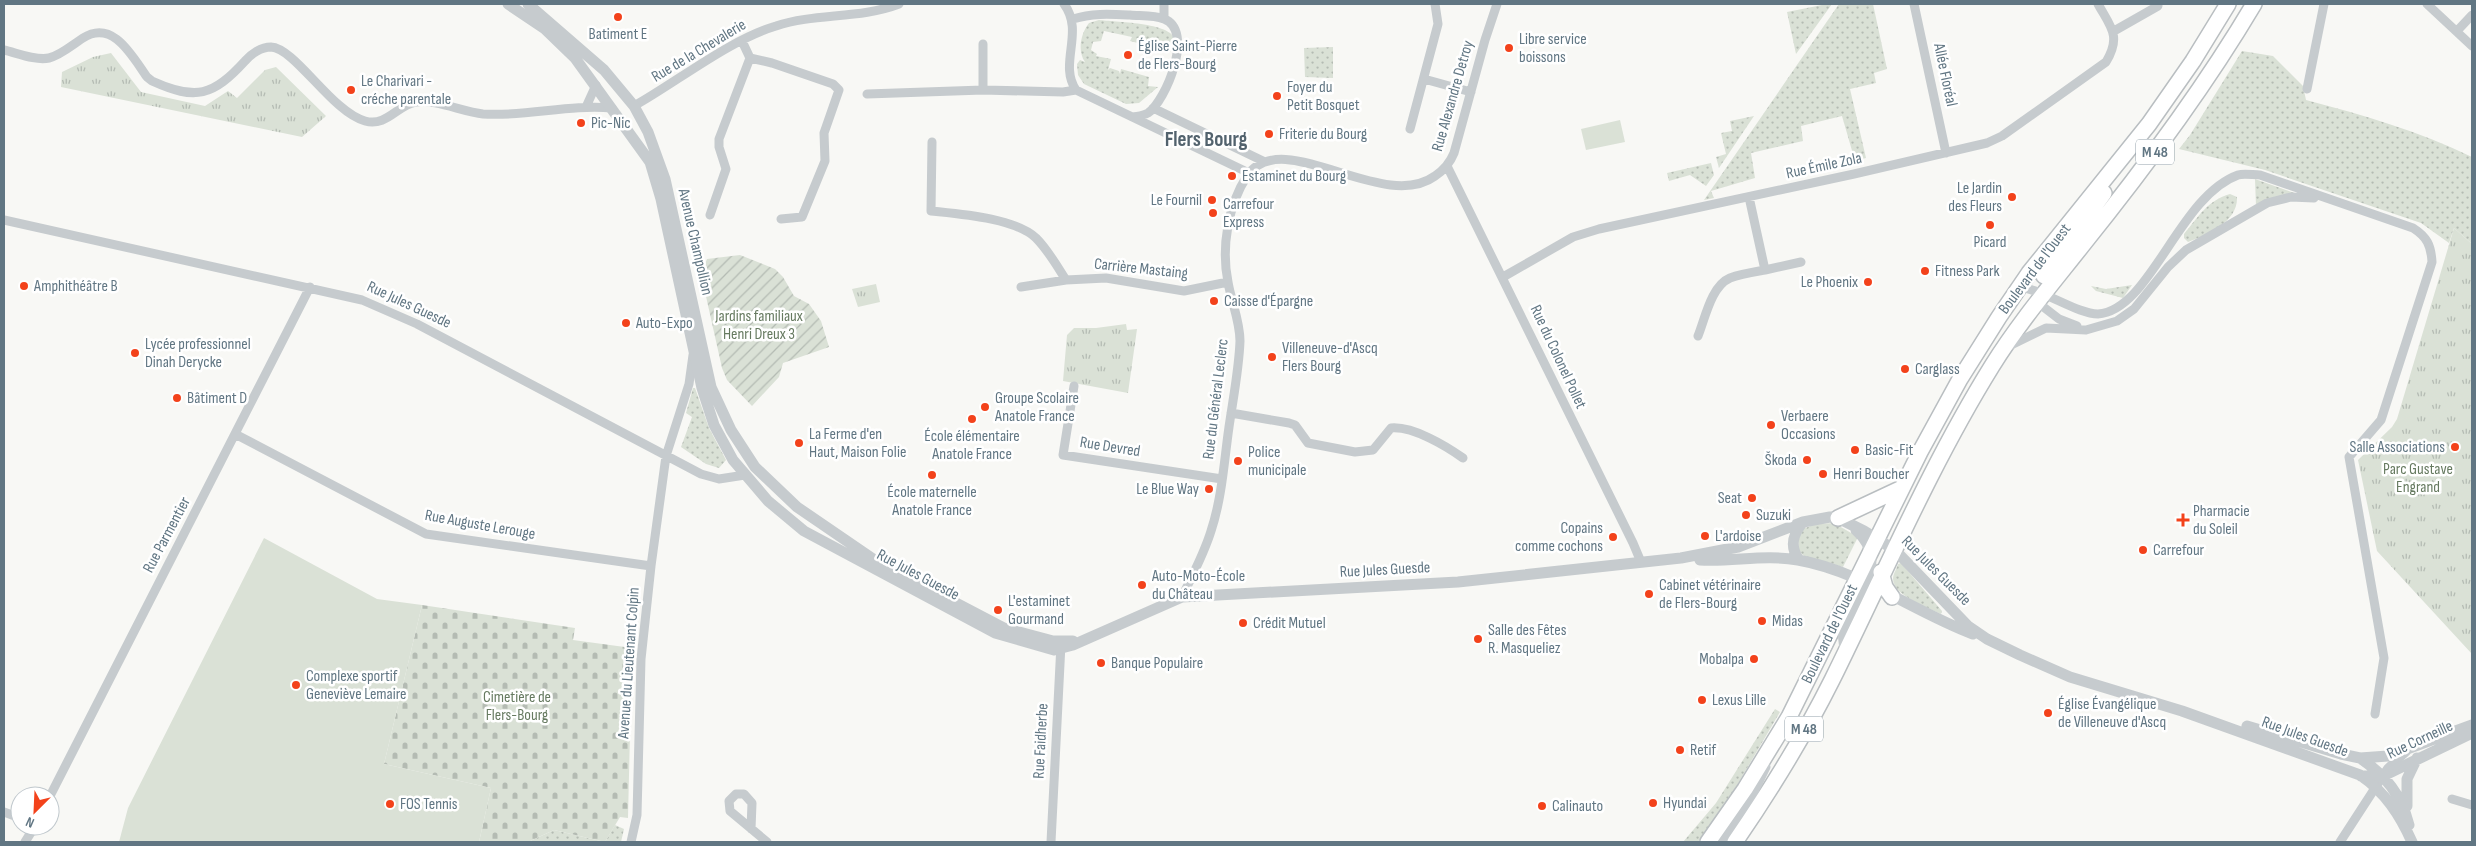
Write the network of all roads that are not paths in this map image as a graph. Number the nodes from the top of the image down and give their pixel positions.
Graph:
1 (508, 4) edge
2 (528, 4) edge
3 (899, 4) edge
4 (1064, 4) edge
5 (1164, 4) edge
6 (1435, 4) edge
7 (1497, 4) edge
8 (1914, 4) edge
9 (2098, 4) edge
10 (2158, 4) edge
11 (2228, 4) edge
12 (2254, 4) edge
13 (2324, 4) edge
14 (2427, 4) edge
15 (2472, 15) edge
16 (1073, 19) junction
17 (1164, 19) junction
18 (2114, 31) junction
19 (2457, 31) junction
20 (742, 41) junction
21 (984, 44) dead end
22 (2472, 46) edge
23 (4, 50) edge
24 (750, 58) junction
25 (1424, 80) junction
26 (596, 86) junction
27 (2307, 89) dead end
28 (982, 90) junction
29 (1076, 90) junction
30 (1472, 92) junction
31 (867, 94) dead end
32 (634, 106) junction
33 (586, 107) junction
34 (612, 108) junction
35 (1153, 108) junction
36 (1133, 117) junction
37 (1410, 128) dead end
38 (932, 142) dead end
39 (1946, 154) junction
40 (2126, 155) junction
41 (1263, 161) junction
42 (1447, 166) junction
43 (1249, 173) junction
44 (1749, 197) junction
45 (2327, 200) junction
46 (710, 215) dead end
47 (781, 219) dead end
48 (4, 220) edge
49 (1801, 262) dead end
50 (1765, 270) junction
51 (1503, 277) junction
52 (1066, 280) junction
53 (1228, 282) junction
54 (310, 287) junction
55 (1021, 287) dead end
56 (2019, 287) junction
57 (2039, 295) junction
58 (2099, 328) junction
59 (1698, 336) dead end
60 (2004, 349) junction
61 (694, 350) junction
62 (1974, 356) junction
63 (1074, 386) dead end
64 (1231, 413) junction
65 (236, 435) junction
66 (666, 456) junction
67 (1462, 458) dead end
68 (755, 467) junction
69 (744, 474) junction
70 (1222, 479) junction
71 (1902, 488) junction
72 (1838, 518) junction
73 (1803, 522) junction
74 (1883, 546) junction
75 (1680, 558) junction
76 (1799, 560) junction
77 (1640, 562) junction
78 (651, 566) junction
79 (1869, 581) junction
80 (1182, 597) junction
81 (1892, 597) joint
82 (1988, 639) junction
83 (1061, 645) junction
84 (2182, 711) junction
85 (2375, 714) dead end
86 (1789, 717) junction
87 (2472, 725) edge
88 (2472, 733) edge
89 (2415, 746) junction
90 (2360, 758) junction
91 (2418, 758) junction
92 (2360, 775) junction
93 (2383, 776) junction
94 (55, 786) edge
95 (2376, 787) junction
96 (2452, 799) dead end
97 (2472, 805) edge
98 (751, 829) dead end
99 (2410, 829) junction
100 (631, 842) edge
101 (767, 842) edge
102 (1051, 842) edge
103 (1708, 842) edge
104 (1722, 842) edge
105 (1735, 842) edge
106 (2340, 842) edge
107 (2412, 842) edge

1 - 26 street, Avenue Champollion
2 - 32 street, Avenue Champollion
3 - 20 street, Rue de la Chevalerie
4 - 16 street
5 - 17 street
6 - 25 street
7 - 30 street, Rue Alexandre Detroy
8 - 39 street, Allée Floréal
9 - 18 street
10 - 18 street
11 - 40 main road, Boulevard de l'Ouest / M 48
12 - 57 main road, Boulevard de l'Ouest / M 48
13 - 27 street
14 - 19 street
15 - 19 street
16 - 17 street
16 - 29 street
17 - 35 street
18 - 39 street, Rue Émile Zola
19 - 22 street
20 - 24 street
20 - 32 street, Rue de la Chevalerie
21 - 28 street
23 - 33 street
24 - 46 street
24 - 47 street
25 - 30 street
25 - 37 street
26 - 33 street
26 - 34 street, Avenue Champollion
28 - 29 street
28 - 31 street
29 - 36 street
30 - 42 street, Rue Alexandre Detroy
32 - 34 street
32 - 68 street, Avenue Champollion
33 - 34 street
34 - 61 street, Avenue Champollion
35 - 36 street
35 - 41 street
36 - 43 street
38 - 52 street
39 - 44 street, Rue Émile Zola
40 - 56 main road, Boulevard de l'Ouest / M 48
40 - 57 main road
41 - 42 street, Rue Alexandre Detroy
41 - 43 street
42 - 51 street, Rue du Colonel Pollet
43 - 53 street, Rue du Général Leclerc
44 - 50 street
44 - 51 street, Rue Émile Zola
45 - 57 street
45 - 58 street
45 - 85 street
48 - 54 street, Rue Jules Guesde
49 - 50 street
50 - 59 street
51 - 77 street, Rue du Colonel Pollet
52 - 53 street, Carrière Mastaing
52 - 55 street, Carrière Mastaing
53 - 64 street, Rue du Général Leclerc
54 - 65 street, Rue Parmentier
54 - 66 street, Rue Jules Guesde
56 - 57 street
56 - 62 main road, Boulevard de l'Ouest / M 48
57 - 58 street, Boulevard de l'Ouest
57 - 60 main road, Boulevard de l'Ouest / M 48
58 - 60 street, Boulevard de l'Ouest
60 - 74 main road, Boulevard de l'Ouest / M 48
61 - 66 street, Avenue Champollion
61 - 69 street, Avenue Champollion
62 - 71 main road, Boulevard de l'Ouest / M 48
62 - 74 main road, M 48
63 - 70 street, Rue Devred
64 - 67 street
64 - 70 street, Rue du Général Leclerc
65 - 78 street, Rue Auguste Lerouge
65 - 94 street, Rue Parmentier
66 - 69 street, Rue Jules Guesde
66 - 78 street, Avenue du Lieutenant Colpin
68 - 69 street, Rue Jules Guesde
68 - 83 street, Rue Jules Guesde
69 - 83 street, Rue Jules Guesde
70 - 80 street, Rue du Général Leclerc
71 - 72 main road
71 - 74 main road, Boulevard de l'Ouest / M 48
72 - 73 street, Rue Jules Guesde
72 - 74 street
73 - 75 street, Rue Jules Guesde
73 - 76 street
74 - 79 main road, Boulevard de l'Ouest / M 48
74 - 79 main road, M 48
74 - 82 street, Rue Jules Guesde
75 - 76 street, Rue Jules Guesde
75 - 77 street, Rue Jules Guesde
76 - 79 street, Rue Jules Guesde
77 - 80 street, Rue Jules Guesde
78 - 100 street, Avenue du Lieutenant Colpin
79 - 81 main road
79 - 86 main road, Boulevard de l'Ouest / M 48
79 - 105 main road, Boulevard de l'Ouest / M 48
80 - 83 street, Rue Jules Guesde
81 - 82 street, Rue Jules Guesde
82 - 84 street, Rue Jules Guesde
83 - 102 street, Rue Faidherbe
84 - 90 street, Rue Jules Guesde
84 - 92 street, Rue Jules Guesde
86 - 103 main road, Boulevard de l'Ouest / M 48
86 - 104 street, Boulevard de l'Ouest
87 - 89 street, Rue Jules Guesde
88 - 91 street, Rue Corneille
89 - 90 street, Rue Jules Guesde
89 - 93 street, Rue Jules Guesde
90 - 93 street, Rue Jules Guesde
91 - 93 street, Rue Corneille
91 - 99 street
92 - 93 street, Rue Jules Guesde
92 - 95 street, Rue Jules Guesde
93 - 95 street
93 - 99 street
95 - 106 street
95 - 107 street, Rue Jules Guesde
96 - 97 street
98 - 101 street
99 - 107 street

